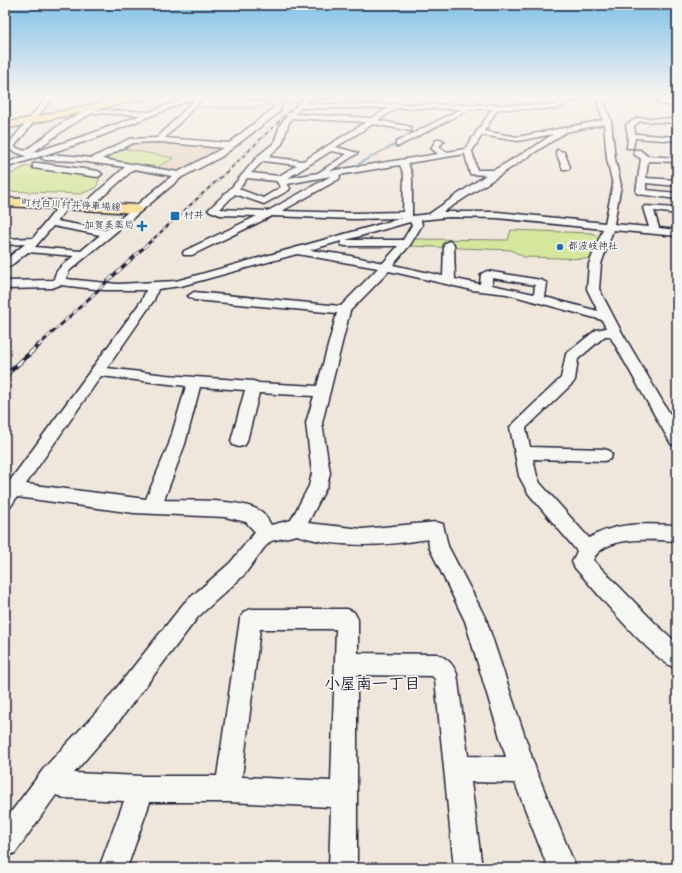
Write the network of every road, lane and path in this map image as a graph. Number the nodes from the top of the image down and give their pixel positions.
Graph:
1 (632, 136) edge
2 (17, 137) edge
3 (52, 137) edge
4 (91, 137) edge
5 (98, 137) edge
6 (161, 137) edge
7 (243, 137) edge
8 (280, 137) edge
9 (345, 137) edge
10 (413, 137) edge
11 (478, 137) edge
12 (504, 137) edge
13 (528, 137) edge
14 (555, 137) edge
15 (609, 137) edge
16 (643, 137) edge
17 (677, 139) edge
18 (158, 140) junction
19 (132, 141) junction
20 (440, 141) dead end
21 (399, 144) dead end
22 (231, 146) junction
23 (630, 146) junction
24 (646, 147) dead end
25 (328, 148) junction
26 (7, 150) edge
27 (468, 152) junction
28 (560, 152) dead end
29 (446, 155) junction
30 (30, 156) junction
31 (49, 158) junction
32 (645, 158) junction
33 (93, 160) junction
34 (677, 160) edge
35 (259, 161) junction
36 (404, 163) junction
37 (5, 166) edge
38 (132, 166) junction
39 (300, 166) junction
40 (566, 168) dead end
41 (496, 173) junction
42 (98, 174) dead end
43 (245, 174) junction
44 (179, 175) junction
45 (339, 175) dead end
46 (315, 177) junction
47 (643, 180) junction
48 (677, 183) edge
49 (282, 184) junction
50 (234, 190) junction
51 (677, 196) edge
52 (5, 202) edge
53 (64, 205) junction
54 (87, 206) junction
55 (137, 209) junction
56 (677, 211) edge
57 (269, 214) junction
58 (433, 215) junction
59 (415, 216) junction
60 (50, 223) junction
61 (609, 226) junction
62 (655, 231) junction
63 (108, 233) junction
64 (677, 233) edge
65 (36, 241) junction
66 (334, 241) junction
67 (5, 242) edge
68 (406, 243) junction
69 (449, 244) dead end
70 (25, 249) junction
71 (297, 251) junction
72 (188, 253) dead end
73 (83, 254) junction
74 (5, 265) edge
75 (386, 267) junction
76 (449, 280) junction
77 (60, 282) junction
78 (5, 284) edge
79 (153, 287) junction
80 (194, 296) dead end
81 (344, 310) junction
82 (607, 317) junction
83 (614, 331) junction
84 (97, 371) junction
85 (194, 382) junction
86 (253, 388) junction
87 (323, 391) junction
88 (675, 433) edge
89 (239, 441) dead end
90 (523, 453) junction
91 (604, 455) dead end
92 (7, 493) edge
93 (152, 507) junction
94 (297, 527) junction
95 (677, 533) edge
96 (266, 534) junction
97 (588, 550) junction
98 (677, 658) edge
99 (345, 664) junction
100 (457, 769) junction
101 (523, 770) junction
102 (54, 776) junction
103 (141, 789) junction
104 (228, 789) junction
105 (344, 795) junction
106 (5, 842) edge
107 (113, 868) edge
108 (343, 868) edge
109 (468, 868) edge
110 (562, 868) edge

1 - 23 street
2 - 26 street
3 - 30 street
4 - 30 street
5 - 19 street
6 - 18 street
7 - 22 street
8 - 35 street
9 - 25 street
10 - 21 street
11 - 27 street
12 - 13 street
14 - 41 street
15 - 61 street
16 - 17 street
18 - 19 street
18 - 22 street
19 - 33 street
20 - 29 street
22 - 44 street
23 - 24 street
23 - 32 street
25 - 39 street
25 - 46 street
26 - 30 street
27 - 29 street
27 - 41 street
28 - 40 street
29 - 36 street
30 - 31 street
30 - 37 street
31 - 33 street
31 - 42 street
32 - 34 street
32 - 47 street
33 - 38 street
35 - 39 street
35 - 43 street
36 - 46 street
36 - 59 street
38 - 44 street
38 - 54 street
39 - 49 street
41 - 58 street
43 - 49 street
43 - 50 street
44 - 55 street
45 - 57 street
46 - 49 street
47 - 48 street
47 - 51 street
49 - 50 street
50 - 57 street
52 - 53 main road, 町村白川村井停車場線
53 - 54 main road, 町村白川村井停車場線
53 - 60 street
54 - 55 main road, 町村白川村井停車場線
55 - 63 street
56 - 62 street
57 - 59 street
57 - 72 street
58 - 59 street
58 - 61 street
59 - 66 street
59 - 68 street
60 - 63 street
60 - 65 street
61 - 62 street
61 - 82 street
62 - 64 street
63 - 73 street
65 - 67 street
65 - 70 street
66 - 68 street
66 - 71 street
68 - 75 street
69 - 76 street
70 - 73 street
70 - 74 street
71 - 75 street
71 - 79 street
73 - 77 street
75 - 76 street
75 - 81 street
76 - 82 street
77 - 78 street
77 - 79 street
79 - 84 street
80 - 81 street
81 - 87 street
82 - 83 street
83 - 88 street
83 - 90 street
84 - 85 street
84 - 92 street
85 - 86 street
85 - 93 street
86 - 87 street
86 - 89 street
87 - 94 street
90 - 91 street
90 - 97 street
92 - 93 street
93 - 96 street
94 - 96 street
94 - 101 street
95 - 97 street
96 - 102 street
97 - 98 street
99 - 100 street
99 - 104 street
99 - 105 street
100 - 101 street
100 - 109 street
101 - 110 street
102 - 103 street
102 - 106 street
103 - 104 street
103 - 107 street
104 - 105 street
105 - 108 street

